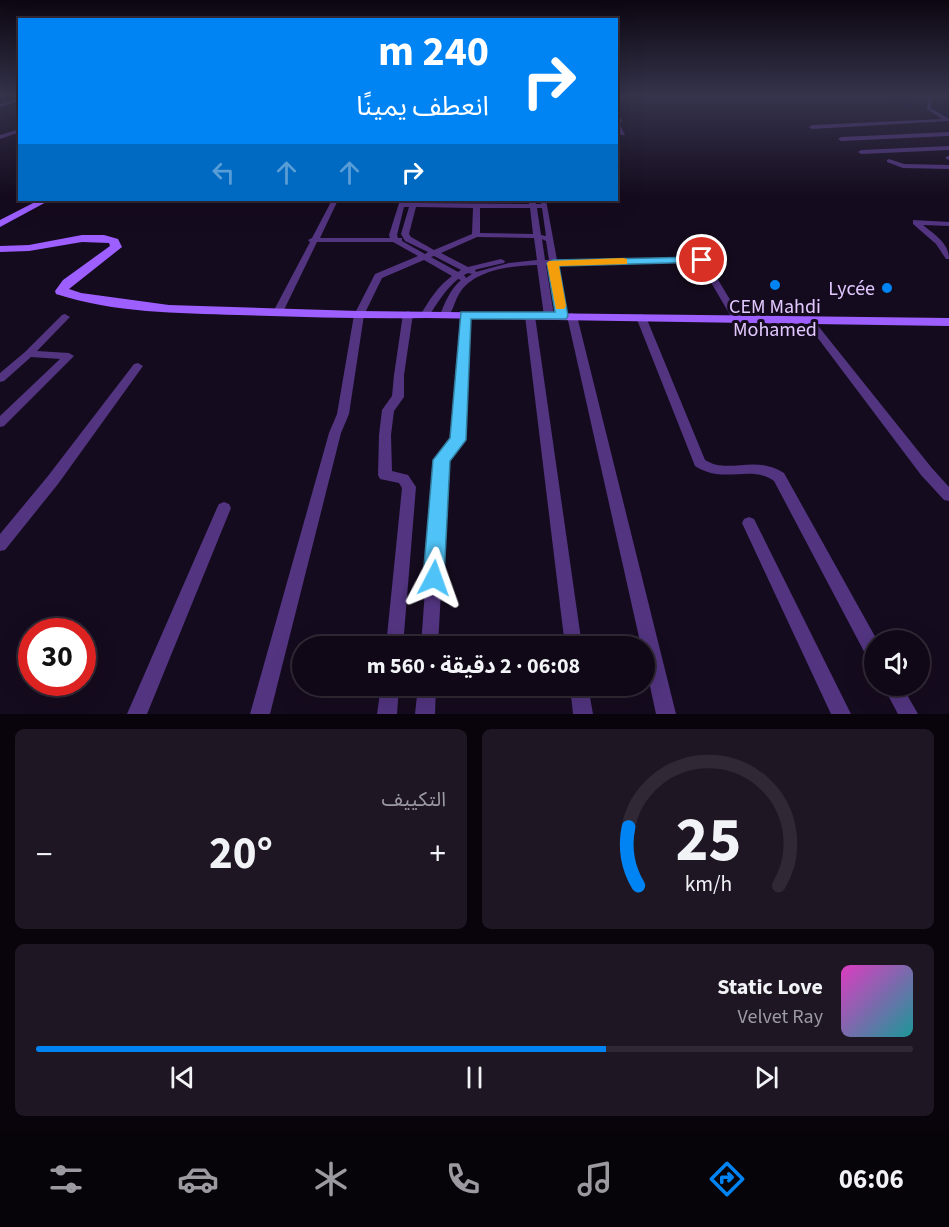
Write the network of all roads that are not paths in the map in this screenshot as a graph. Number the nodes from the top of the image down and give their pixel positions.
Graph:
1 (18, 131) edge
2 (949, 134) edge
3 (0, 137) edge
4 (841, 139) dead end
5 (949, 148) edge
6 (861, 152) dead end
7 (889, 161) dead end
8 (949, 167) edge
9 (27, 201) edge
10 (43, 201) edge
11 (334, 201) edge
12 (403, 202) edge
13 (414, 202) edge
14 (532, 202) edge
15 (545, 203) edge
16 (477, 205) junction
17 (0, 214) edge
18 (0, 224) edge
19 (949, 224) edge
20 (476, 236) junction
21 (537, 236) junction
22 (314, 237) junction
23 (406, 237) junction
24 (394, 238) junction
25 (549, 239) junction
26 (0, 249) edge
27 (434, 252) junction
28 (423, 257) junction
29 (949, 258) edge
30 (541, 260) junction
31 (552, 260) junction
32 (949, 264) edge
33 (468, 270) junction
34 (457, 275) junction
35 (478, 275) junction
36 (467, 280) junction
37 (278, 312) junction
38 (408, 314) junction
39 (426, 314) junction
40 (359, 315) junction
41 (445, 315) junction
42 (465, 315) junction
43 (530, 316) junction
44 (561, 316) junction
45 (65, 317) dead end
46 (641, 317) junction
47 (736, 318) junction
48 (808, 319) junction
49 (949, 322) edge
50 (28, 354) junction
51 (138, 366) dead end
52 (0, 378) edge
53 (0, 423) edge
54 (949, 496) edge
55 (224, 508) dead end
56 (748, 523) dead end
57 (0, 545) edge
58 (864, 635) edge
59 (395, 636) edge
60 (430, 636) edge
61 (573, 636) edge
62 (389, 696) edge
63 (426, 696) edge
64 (580, 696) edge
65 (898, 696) edge
66 (136, 714) edge
67 (260, 714) edge
68 (387, 714) edge
69 (425, 714) edge
70 (583, 714) edge
71 (666, 714) edge
72 (841, 714) edge
73 (908, 714) edge

1 - 3 street
2 - 4 street
5 - 6 street
7 - 8 street
9 - 17 street
10 - 18 street
11 - 22 street
12 - 13 street
12 - 24 street
13 - 16 street
13 - 23 street
14 - 15 street
14 - 16 street
14 - 21 street
15 - 25 street
16 - 20 street
19 - 29 street
20 - 21 street
20 - 27 street
21 - 25 street
21 - 30 street
22 - 24 street
22 - 37 street
23 - 24 street
23 - 27 street
24 - 28 street
25 - 31 street
26 - 37 street
27 - 28 street
27 - 33 street
28 - 34 street
28 - 40 street
29 - 32 street
30 - 31 street
30 - 33 street
30 - 35 street
30 - 44 street
31 - 44 street
31 - 47 street
33 - 34 street
33 - 35 street
34 - 36 street
34 - 39 street
35 - 36 street
36 - 41 street
37 - 40 street
38 - 39 street
38 - 40 street
38 - 59 street
39 - 41 street
40 - 67 street
41 - 42 street
42 - 43 street
42 - 60 street
43 - 44 street
43 - 61 street
44 - 46 street
44 - 71 street
45 - 50 street
46 - 47 street
46 - 58 street
47 - 48 street
48 - 49 street
48 - 54 street
50 - 52 street
50 - 53 street
51 - 57 street
55 - 66 street
56 - 72 street
62 - 68 street
63 - 69 street
64 - 70 street
65 - 73 street

